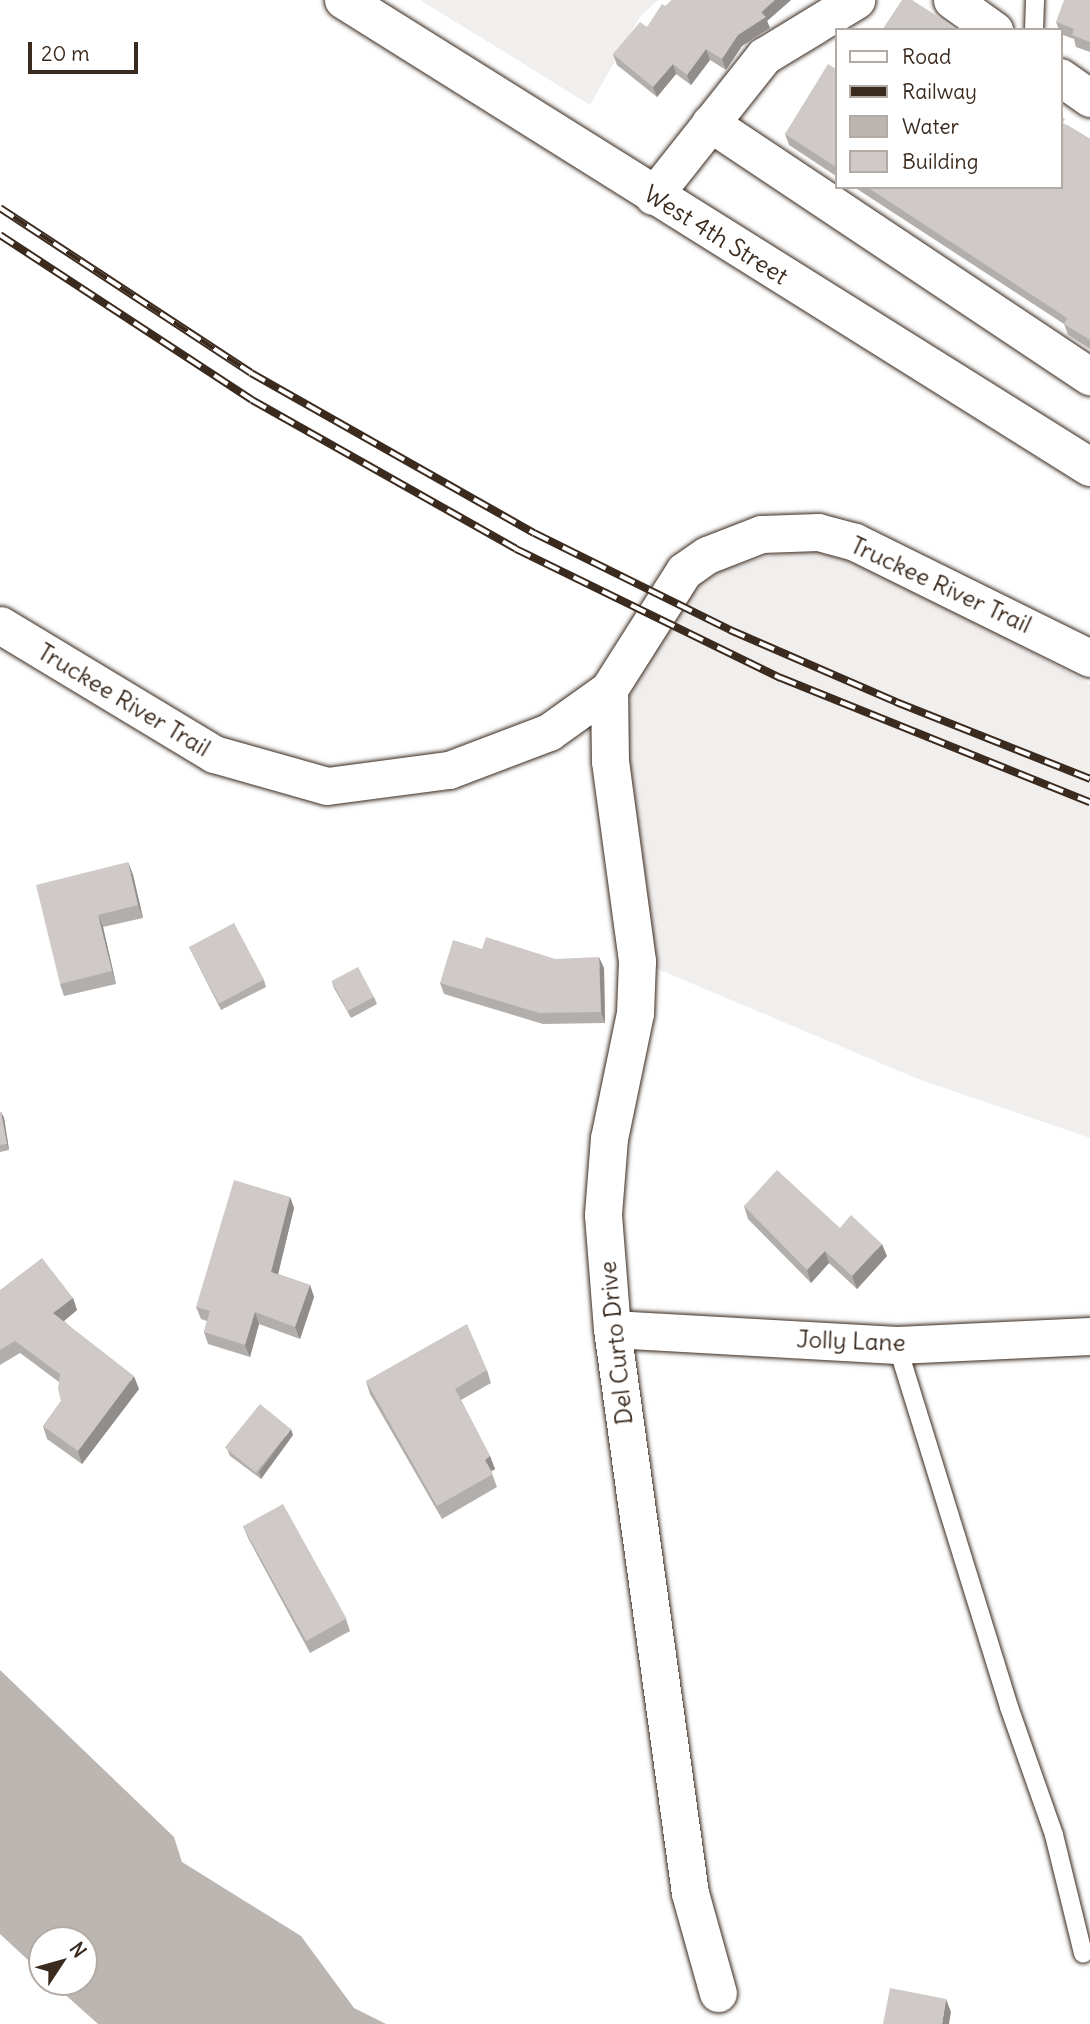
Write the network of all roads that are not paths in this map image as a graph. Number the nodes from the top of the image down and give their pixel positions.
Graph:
1 (344, 0) edge
2 (856, 0) edge
3 (952, 0) edge
4 (1035, 0) edge
5 (991, 28) edge
6 (1034, 28) edge
7 (1062, 78) edge
8 (1090, 98) edge
9 (710, 123) junction
10 (653, 196) junction
11 (1090, 376) edge
12 (1090, 467) edge
13 (0, 625) edge
14 (1090, 658) edge
15 (609, 689) junction
16 (612, 1329) junction
17 (1090, 1336) edge
18 (897, 1345) junction
19 (1083, 1953) dead end
20 (718, 1993) dead end

1 - 10 main road, West 4th Street
2 - 9 street
3 - 5 street
4 - 6 lane
7 - 8 street
9 - 10 street
9 - 11 street
10 - 12 main road, West 4th Street
13 - 15 street, Truckee River Trail
14 - 15 street, Truckee River Trail
15 - 16 street, Del Curto Drive
16 - 18 street, Jolly Lane
16 - 20 street, Del Curto Drive
17 - 18 street, Jolly Lane
18 - 19 lane

